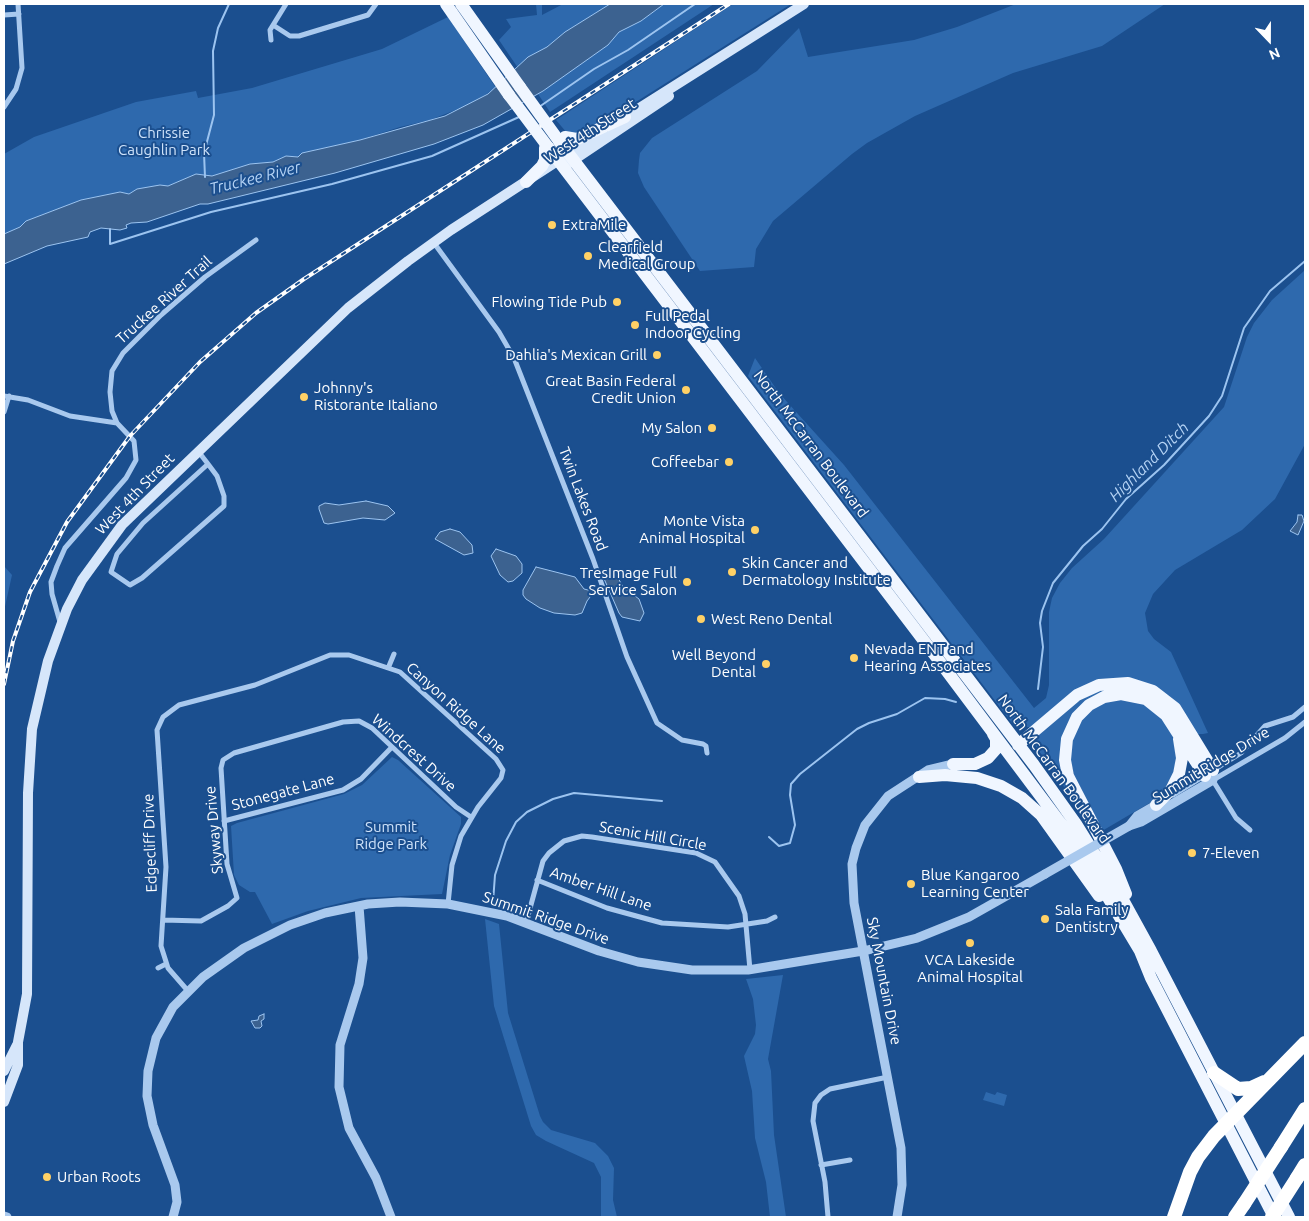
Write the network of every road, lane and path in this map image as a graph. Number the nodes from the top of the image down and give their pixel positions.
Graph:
1 (18, 4) edge
2 (286, 4) edge
3 (376, 4) edge
4 (446, 4) edge
5 (804, 4) edge
6 (460, 10) edge
7 (19, 14) junction
8 (4, 15) edge
9 (271, 28) junction
10 (755, 34) junction
11 (271, 40) dead end
12 (4, 107) edge
13 (625, 117) junction
14 (554, 144) junction
15 (566, 161) junction
16 (526, 182) junction
17 (256, 240) dead end
18 (434, 243) junction
19 (706, 332) junction
20 (695, 341) junction
21 (6, 396) edge
22 (4, 412) edge
23 (117, 423) junction
24 (198, 451) junction
25 (208, 464) junction
26 (61, 625) junction
27 (394, 654) dead end
28 (389, 666) junction
29 (1305, 707) edge
30 (160, 721) joint
31 (1305, 722) edge
32 (1172, 723) junction
33 (988, 726) junction
34 (1018, 744) junction
35 (392, 747) junction
36 (707, 752) dead end
37 (223, 760) joint
38 (953, 764) joint
39 (1210, 775) junction
40 (919, 777) junction
41 (1156, 805) junction
42 (471, 817) junction
43 (224, 821) junction
44 (1128, 826) junction
45 (1250, 830) dead end
46 (537, 880) junction
47 (448, 904) junction
48 (359, 906) junction
49 (775, 917) dead end
50 (163, 920) junction
51 (526, 923) junction
52 (746, 925) junction
53 (1138, 927) junction
54 (864, 951) junction
55 (166, 964) junction
56 (158, 968) dead end
57 (750, 970) junction
58 (1151, 978) junction
59 (188, 991) junction
60 (18, 1042) junction
61 (1305, 1043) edge
62 (1280, 1070) junction
63 (4, 1071) edge
64 (1214, 1073) junction
65 (889, 1077) junction
66 (4, 1102) edge
67 (1305, 1109) edge
68 (1231, 1119) junction
69 (850, 1160) dead end
70 (821, 1165) junction
71 (1305, 1165) edge
72 (173, 1217) edge
73 (391, 1217) edge
74 (828, 1217) edge
75 (897, 1217) edge
76 (1174, 1217) edge
77 (1235, 1217) edge
78 (1273, 1217) edge
79 (1290, 1217) edge

1 - 7 street
2 - 9 street
3 - 9 street
4 - 6 main road
5 - 10 main road, West 4th Street
6 - 14 main road, North McCarran Boulevard, bridge
6 - 14 main road, bridge
7 - 8 street
7 - 12 street
9 - 11 street
10 - 13 main road, West 4th Street
10 - 15 main road, West 4th Street
13 - 14 main road
13 - 15 main road, West 4th Street
14 - 15 main road, North McCarran Boulevard
14 - 16 main road
15 - 16 main road, West 4th Street
15 - 18 main road, West 4th Street
15 - 19 main road, North McCarran Boulevard
15 - 20 main road, North McCarran Boulevard
16 - 18 main road, West 4th Street
17 - 23 street, Truckee River Trail
18 - 24 main road, West 4th Street
18 - 36 street, Twin Lakes Road
19 - 20 main road
19 - 34 main road, North McCarran Boulevard
20 - 33 main road, North McCarran Boulevard
21 - 22 street
21 - 23 street
23 - 26 street, Truckee River Trail
24 - 25 street
24 - 26 main road, West 4th Street
25 - 25 street
26 - 60 main road, West 4th Street
27 - 28 street, Canyon Ridge Lane
28 - 30 street, Canyon Ridge Lane
28 - 42 street, Canyon Ridge Lane
29 - 39 street, Summit Ridge Drive
30 - 50 street, Edgecliff Drive
31 - 39 street, Summit Ridge Drive
32 - 39 main road
32 - 41 main road
32 - 53 main road
33 - 38 main road
33 - 58 main road, North McCarran Boulevard
34 - 39 main road
34 - 53 main road, North McCarran Boulevard
35 - 37 street, Windcrest Drive
35 - 42 street, Windcrest Drive
35 - 43 street, Stonegate Lane
37 - 43 street, Skyway Drive
38 - 40 street, Sky Mountain Drive
39 - 41 street, Summit Ridge Drive
39 - 44 street, Summit Ridge Drive
39 - 45 street
40 - 54 street, Sky Mountain Drive
40 - 58 main road
41 - 44 street, Summit Ridge Drive
42 - 47 street
43 - 50 street, Skyway Drive
44 - 54 street, Summit Ridge Drive, bridge
46 - 51 street, Scenic Hill Circle
46 - 52 street, Amber Hill Lane
46 - 52 street, Scenic Hill Circle
47 - 48 street, Summit Ridge Drive
47 - 51 street, Summit Ridge Drive
48 - 59 street, Summit Ridge Drive
48 - 73 street
49 - 52 street, Amber Hill Lane
50 - 55 street, Edgecliff Drive
51 - 57 street, Summit Ridge Drive
52 - 57 street, Scenic Hill Circle
53 - 64 main road, North McCarran Boulevard
54 - 57 street, Summit Ridge Drive
54 - 65 street, Sky Mountain Drive
55 - 56 street
55 - 59 street, Edgecliff Drive
58 - 68 main road, North McCarran Boulevard
59 - 72 street, Summit Ridge Drive
60 - 63 main road, West 4th Street
60 - 66 main road, West 4th Street
61 - 62 highway
62 - 64 highway
62 - 68 highway
64 - 68 main road, North McCarran Boulevard
65 - 70 street
65 - 75 street, Sky Mountain Drive
67 - 77 highway, bridge
68 - 76 highway
68 - 78 main road, North McCarran Boulevard
68 - 79 main road, North McCarran Boulevard
69 - 70 street
70 - 74 street
71 - 78 highway, bridge

